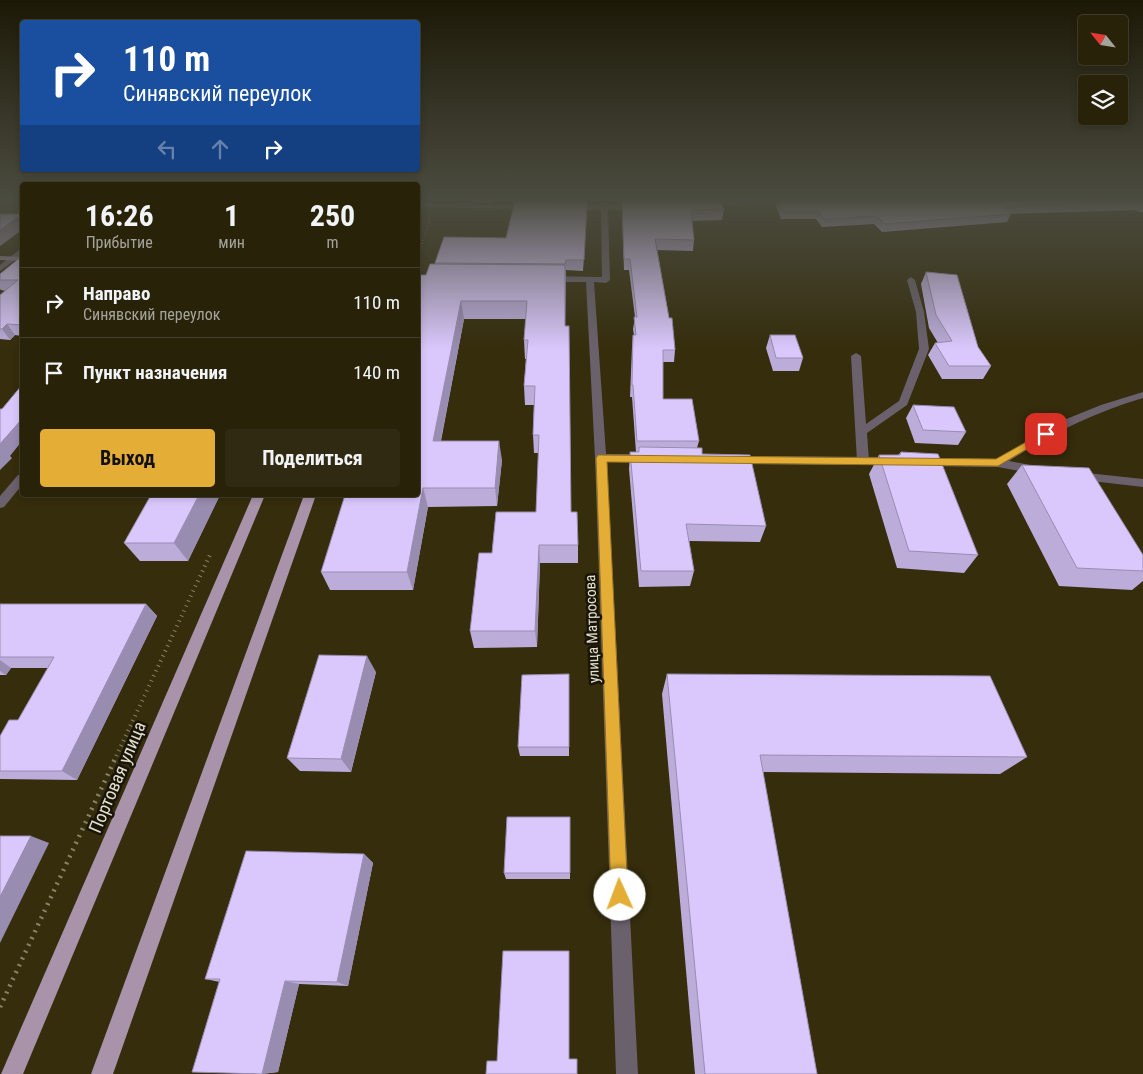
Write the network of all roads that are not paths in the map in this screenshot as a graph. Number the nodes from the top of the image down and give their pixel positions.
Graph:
1 (605, 250) edge
2 (0, 258) edge
3 (18, 259) edge
4 (0, 269) edge
5 (542, 279) edge
6 (590, 279) junction
7 (911, 280) dead end
8 (856, 356) dead end
9 (1143, 395) edge
10 (861, 432) junction
11 (602, 458) junction
12 (660, 459) edge
13 (727, 460) edge
14 (863, 461) junction
15 (998, 463) junction
16 (1051, 472) edge
17 (1070, 475) edge
18 (20, 480) edge
19 (1143, 484) edge
20 (258, 497) edge
21 (309, 497) edge
22 (0, 504) edge
23 (12, 1074) edge
24 (102, 1074) edge
25 (627, 1074) edge

1 - 6 street
2 - 3 main road
3 - 4 street
5 - 6 street
6 - 11 street, улица Матросова
7 - 10 street
8 - 10 street
9 - 15 street
10 - 14 street
11 - 12 street
11 - 25 street, улица Матросова
13 - 14 street
14 - 15 street
15 - 16 street
17 - 19 street
18 - 22 street
20 - 23 main road, Портовая улица
21 - 24 main road

